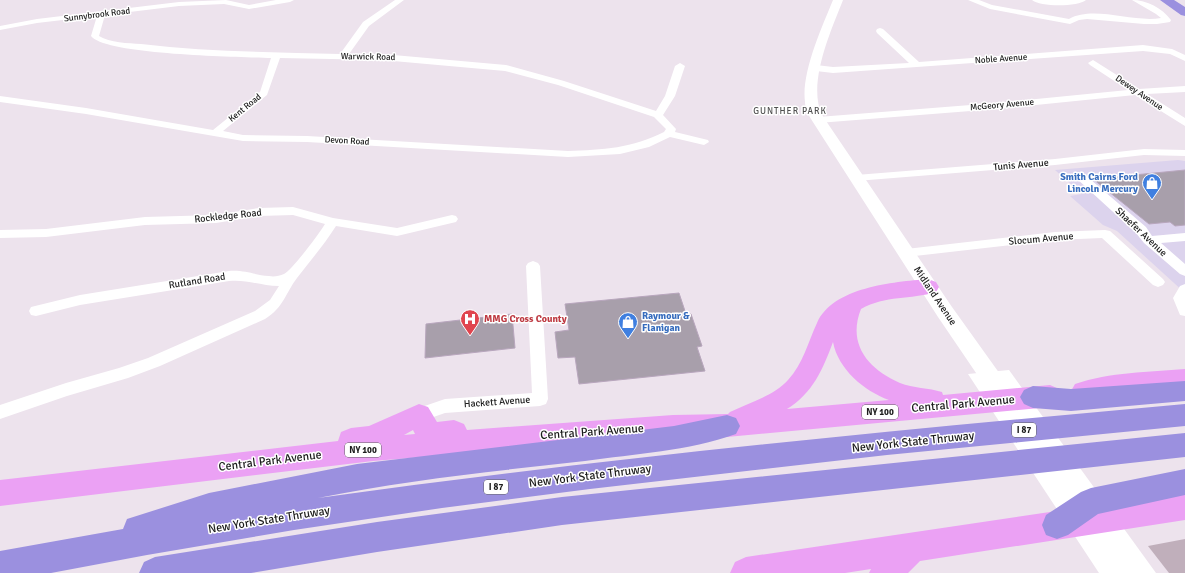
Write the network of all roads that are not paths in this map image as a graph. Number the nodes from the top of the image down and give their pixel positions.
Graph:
1 (290, 0) edge
2 (400, 0) edge
3 (838, 0) edge
4 (972, 0) edge
5 (1036, 0) edge
6 (1082, 0) edge
7 (1136, 0) edge
8 (1166, 0) edge
9 (1182, 0) edge
10 (1185, 2) edge
11 (1185, 12) edge
12 (101, 14) junction
13 (0, 28) edge
14 (880, 31) dead end
15 (276, 56) junction
16 (342, 56) junction
17 (1185, 58) edge
18 (1093, 63) dead end
19 (917, 65) junction
20 (680, 66) dead end
21 (816, 68) junction
22 (1185, 89) edge
23 (1136, 92) junction
24 (0, 99) edge
25 (658, 115) junction
26 (818, 120) junction
27 (1185, 123) edge
28 (214, 133) junction
29 (669, 134) junction
30 (704, 142) dead end
31 (1185, 153) edge
32 (1080, 176) dead end
33 (856, 178) junction
34 (452, 219) dead end
35 (332, 222) junction
36 (0, 234) edge
37 (1185, 237) edge
38 (1149, 240) junction
39 (906, 253) junction
40 (533, 266) dead end
41 (1185, 271) edge
42 (290, 277) junction
43 (1158, 282) dead end
44 (928, 287) junction
45 (1185, 289) edge
46 (851, 304) junction
47 (1185, 311) edge
48 (36, 312) dead end
49 (1185, 379) edge
50 (1185, 391) edge
51 (1033, 397) junction
52 (959, 405) junction
53 (0, 412) edge
54 (419, 415) junction
55 (1185, 415) edge
56 (727, 426) junction
57 (540, 436) junction
58 (1185, 445) edge
59 (199, 470) junction
60 (1185, 482) edge
61 (0, 493) edge
62 (1185, 506) edge
63 (1057, 525) junction
64 (912, 547) junction
65 (42, 559) junction
66 (0, 567) edge
67 (813, 568) edge
68 (154, 573) edge
69 (746, 573) edge
70 (885, 573) edge
71 (1127, 573) edge

1 - 12 street, Sunnybrook Road
2 - 16 street
3 - 21 street, Midland Avenue
4 - 7 street
5 - 6 street
8 - 11 highway
9 - 10 highway
12 - 13 street, Sunnybrook Road
12 - 15 street, Warwick Road
14 - 19 street
15 - 16 street, Warwick Road
15 - 28 street, Kent Road
16 - 25 street, Warwick Road
17 - 19 street, Noble Avenue
18 - 23 street, Dewey Avenue
19 - 21 street, Noble Avenue
20 - 25 street
21 - 26 street, Midland Avenue
22 - 23 street, McGeory Avenue
23 - 26 street, McGeory Avenue
23 - 27 street, Dewey Avenue
24 - 28 street, Devon Road
25 - 29 street
26 - 33 street, Midland Avenue
28 - 29 street, Devon Road
29 - 30 street
31 - 33 street, Tunis Avenue
32 - 38 street, Shaefer Avenue
33 - 39 street, Midland Avenue
34 - 35 street, Rockledge Road
35 - 36 street, Rockledge Road
35 - 42 street
37 - 38 street
38 - 41 street, Shaefer Avenue
39 - 43 street, Slocum Avenue
39 - 44 street, Midland Avenue
40 - 54 street, Hackett Avenue
42 - 48 street, Rutland Road
42 - 53 street
44 - 46 main road
44 - 71 street, Midland Avenue
45 - 47 street
46 - 52 main road
46 - 56 main road
49 - 51 main road, Central Park Avenue
50 - 51 highway
51 - 52 main road, Central Park Avenue / NY 100
52 - 56 main road, Central Park Avenue / NY 100
54 - 57 main road
54 - 59 main road
55 - 65 highway, New York State Thruway / I 87
56 - 57 main road, Central Park Avenue / NY 100
56 - 65 highway
57 - 59 main road, Central Park Avenue / NY 100
58 - 68 highway
59 - 61 main road, Central Park Avenue / NY 100
60 - 63 highway
62 - 63 main road
63 - 64 main road
64 - 67 main road
64 - 70 main road
65 - 66 highway, New York State Thruway / I 87
67 - 69 main road

